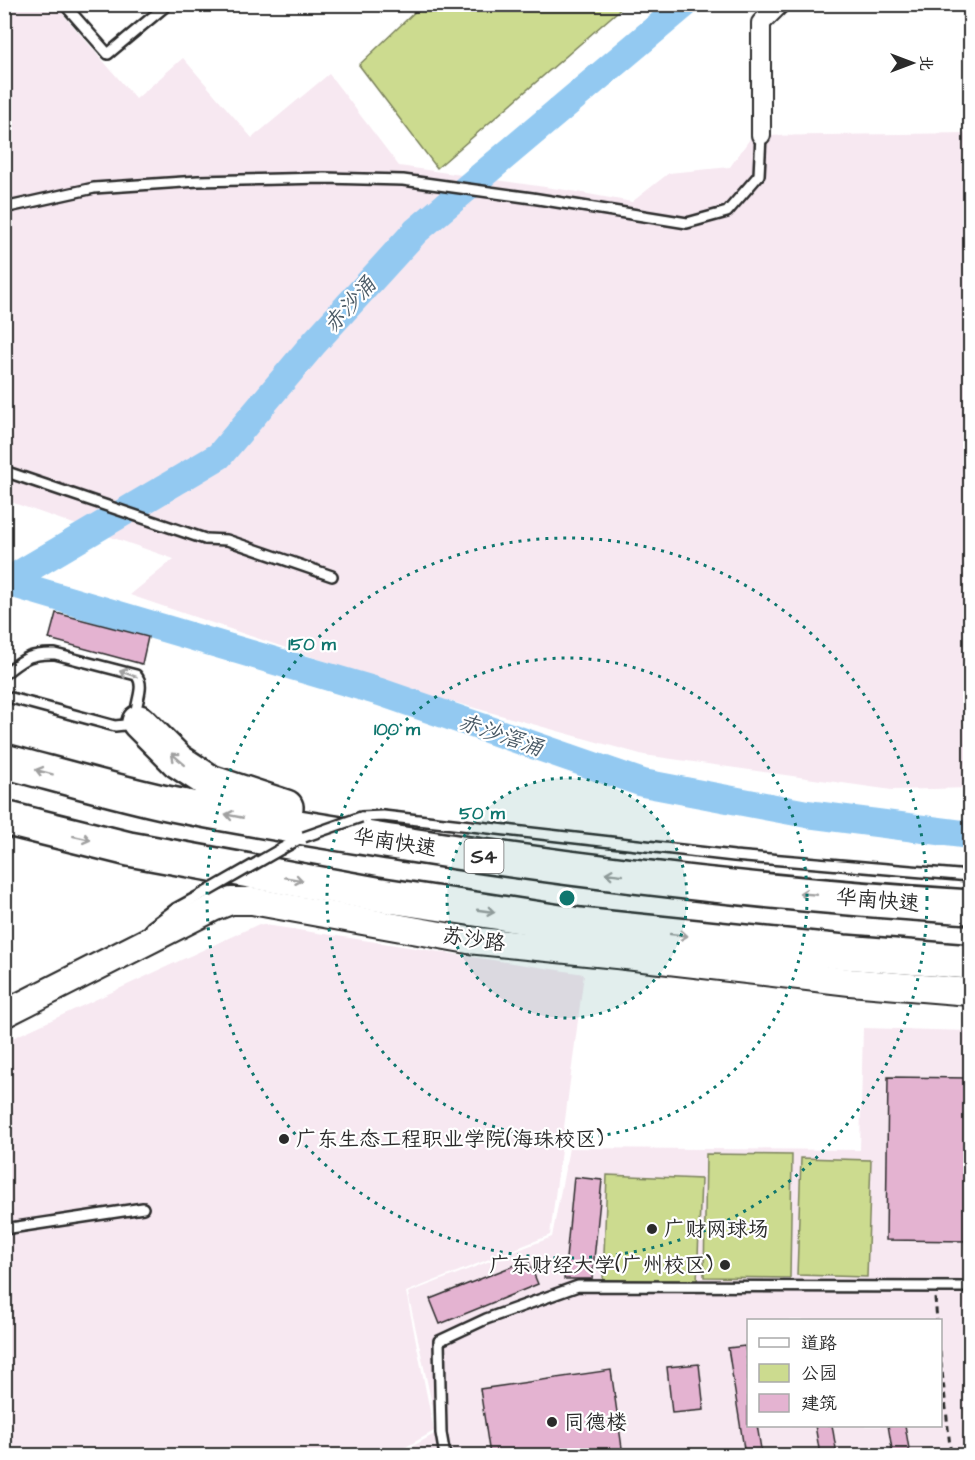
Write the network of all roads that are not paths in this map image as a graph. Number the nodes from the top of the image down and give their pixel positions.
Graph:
1 (64, 4) edge
2 (168, 4) edge
3 (780, 4) edge
4 (760, 135) joint
5 (4, 208) edge
6 (4, 471) edge
7 (332, 576) dead end
8 (4, 674) edge
9 (4, 696) edge
10 (139, 722) junction
11 (4, 761) edge
12 (4, 818) edge
13 (429, 848) junction
14 (970, 876) edge
15 (970, 907) edge
16 (970, 962) edge
17 (104, 963) junction
18 (970, 992) edge
19 (4, 1014) edge
20 (143, 1208) dead end
21 (4, 1229) edge
22 (970, 1287) edge
23 (445, 1455) edge

1 - 2 lane
3 - 4 street
4 - 5 lane
6 - 7 lane, bridge
10 -> 8 lane
9 - 10 lane
13 -> 10 highway
13 -> 11 highway, 华南快速 / S4
12 -> 16 highway
15 -> 13 highway, 华南快速 / S4
14 - 17 lane, bridge
17 - 18 street, 苏沙路
17 - 19 street, 苏沙路
20 - 21 lane
22 - 23 lane

